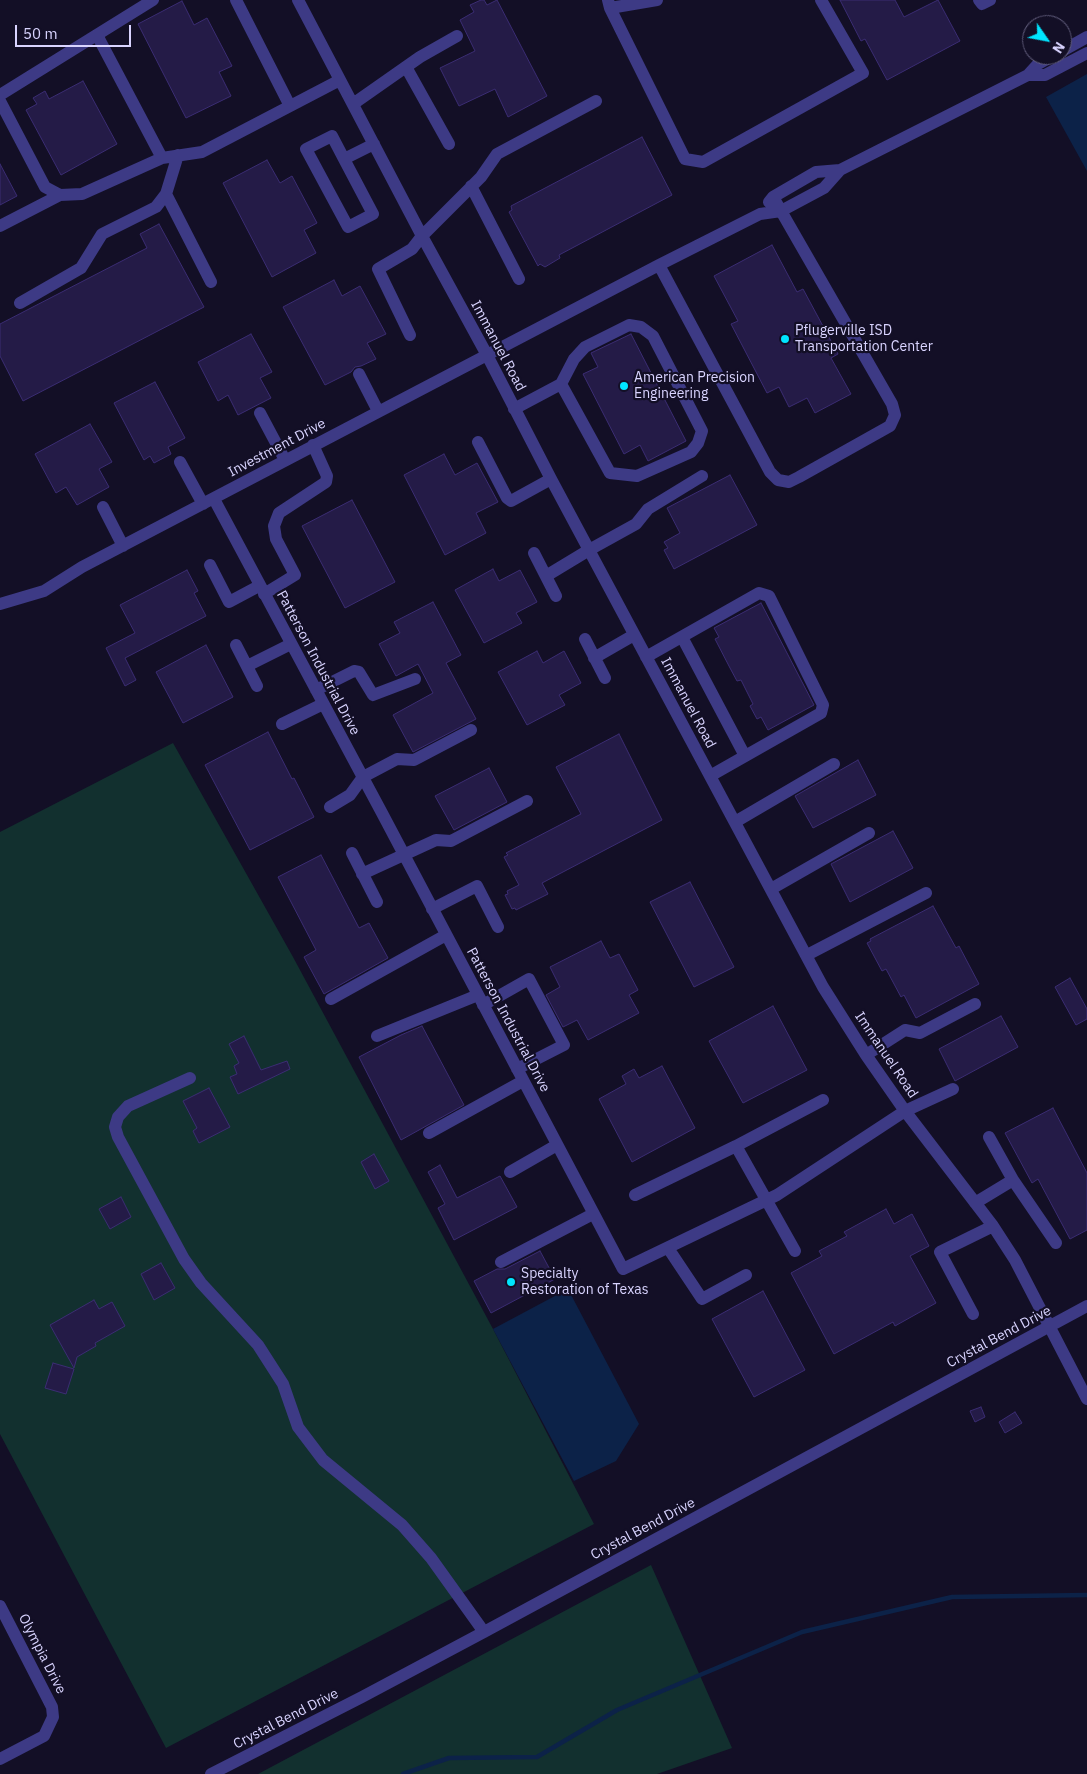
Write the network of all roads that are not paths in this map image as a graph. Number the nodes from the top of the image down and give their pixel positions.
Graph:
1 (153, 0) edge
2 (236, 0) edge
3 (298, 0) edge
4 (657, 0) edge
5 (821, 0) edge
6 (979, 0) edge
7 (990, 0) edge
8 (609, 4) edge
9 (97, 35) junction
10 (457, 36) dead end
11 (1087, 37) edge
12 (1072, 45) edge
13 (1087, 53) edge
14 (1037, 65) edge
15 (406, 67) junction
16 (1028, 75) junction
17 (340, 80) junction
18 (0, 95) edge
19 (0, 101) edge
20 (596, 101) dead end
21 (353, 104) junction
22 (290, 106) junction
23 (374, 144) junction
24 (449, 144) dead end
25 (178, 155) junction
26 (162, 158) junction
27 (344, 159) junction
28 (840, 170) junction
29 (471, 186) junction
30 (166, 194) junction
31 (60, 195) junction
32 (773, 197) junction
33 (782, 211) junction
34 (760, 214) junction
35 (0, 226) edge
36 (422, 236) junction
37 (658, 265) junction
38 (519, 279) dead end
39 (212, 282) dead end
40 (20, 303) dead end
41 (410, 335) dead end
42 (487, 355) junction
43 (358, 374) dead end
44 (561, 384) junction
45 (514, 409) junction
46 (378, 411) junction
47 (260, 413) dead end
48 (478, 442) dead end
49 (313, 445) junction
50 (285, 460) junction
51 (180, 462) dead end
52 (702, 476) dead end
53 (551, 479) junction
54 (208, 502) junction
55 (103, 506) dead end
56 (124, 546) junction
57 (589, 550) junction
58 (534, 553) dead end
59 (210, 565) dead end
60 (546, 576) junction
61 (261, 590) junction
62 (556, 596) dead end
63 (0, 604) edge
64 (634, 635) junction
65 (682, 637) junction
66 (585, 639) dead end
67 (290, 644) junction
68 (236, 645) dead end
69 (646, 657) junction
70 (594, 658) junction
71 (247, 666) junction
72 (605, 678) dead end
73 (415, 679) dead end
74 (257, 686) dead end
75 (316, 690) junction
76 (323, 704) junction
77 (282, 724) dead end
78 (471, 730) dead end
79 (745, 756) junction
80 (834, 764) dead end
81 (710, 776) junction
82 (363, 777) junction
83 (526, 801) dead end
84 (330, 808) dead end
85 (735, 822) junction
86 (869, 833) dead end
87 (352, 853) dead end
88 (404, 854) junction
89 (362, 874) junction
90 (771, 889) junction
91 (926, 893) dead end
92 (377, 902) dead end
93 (432, 909) junction
94 (498, 927) dead end
95 (446, 935) junction
96 (807, 955) junction
97 (331, 999) dead end
98 (480, 1000) junction
99 (975, 1004) dead end
100 (377, 1036) dead end
101 (866, 1055) junction
102 (517, 1069) junction
103 (190, 1078) dead end
104 (523, 1081) junction
105 (953, 1089) dead end
106 (822, 1100) dead end
107 (905, 1110) junction
108 (429, 1133) dead end
109 (989, 1137) dead end
110 (557, 1145) junction
111 (736, 1146) junction
112 (510, 1172) dead end
113 (1013, 1180) junction
114 (635, 1196) dead end
115 (767, 1200) junction
116 (975, 1202) junction
117 (593, 1214) junction
118 (993, 1226) junction
119 (1056, 1243) dead end
120 (668, 1248) junction
121 (794, 1251) dead end
122 (501, 1262) dead end
123 (746, 1275) dead end
124 (1087, 1306) edge
125 (973, 1314) dead end
126 (1050, 1326) junction
127 (1087, 1399) edge
128 (0, 1606) edge
129 (484, 1632) junction
130 (0, 1759) edge
131 (211, 1774) edge

1 - 9 street
2 - 22 street
3 - 17 street, Immanuel Road
4 - 8 street
5 - 8 street
6 - 7 street
9 - 18 street
9 - 26 street
10 - 15 street
11 - 12 street
13 - 16 street
14 - 16 street
15 - 21 street
15 - 24 street
16 - 28 street
17 - 21 street, Immanuel Road
17 - 22 street
19 - 31 street
20 - 29 street
21 - 23 street, Immanuel Road
22 - 25 street
23 - 27 street
23 - 36 street, Immanuel Road
25 - 26 street
25 - 30 street
26 - 31 street
27 - 27 street
28 - 32 street
28 - 33 street
29 - 36 street
29 - 38 street
30 - 39 street
30 - 40 street
31 - 35 street
32 - 33 street
32 - 34 street
33 - 34 street
33 - 37 street
34 - 37 street, Investment Drive
36 - 41 street
36 - 42 street, Immanuel Road
37 - 42 street, Investment Drive
42 - 45 street, Immanuel Road
42 - 46 street, Investment Drive
43 - 46 street
44 - 44 street
44 - 45 street
45 - 53 street, Immanuel Road
46 - 49 street, Investment Drive
47 - 50 street
48 - 53 street
49 - 50 street, Investment Drive
49 - 61 street
50 - 54 street, Investment Drive
51 - 54 street, Patterson Industrial Drive
52 - 57 street
53 - 57 street, Immanuel Road
54 - 56 street, Investment Drive
54 - 61 street, Patterson Industrial Drive
55 - 56 street
56 - 63 street, Investment Drive
57 - 60 street
57 - 64 street, Immanuel Road
58 - 60 street
59 - 61 street
60 - 62 street
61 - 67 street, Patterson Industrial Drive
64 - 69 street, Immanuel Road
64 - 70 street
65 - 69 street
65 - 79 street
65 - 79 street
66 - 70 street
67 - 71 street
67 - 75 street, Patterson Industrial Drive
68 - 71 street
69 - 81 street, Immanuel Road
70 - 72 street
71 - 74 street
73 - 75 street
75 - 76 street, Patterson Industrial Drive
76 - 77 street
76 - 82 street, Patterson Industrial Drive
78 - 82 street
79 - 81 street
80 - 85 street
81 - 85 street, Immanuel Road
82 - 84 street
82 - 88 street, Patterson Industrial Drive
83 - 88 street
85 - 90 street, Immanuel Road
86 - 90 street
87 - 89 street
88 - 89 street
88 - 93 street, Patterson Industrial Drive
89 - 92 street
90 - 96 street, Immanuel Road
91 - 96 street
93 - 94 street
93 - 95 street, Patterson Industrial Drive
95 - 97 street
95 - 98 street, Patterson Industrial Drive
96 - 101 street, Immanuel Road
98 - 100 street
98 - 102 street, Patterson Industrial Drive
98 - 102 street
99 - 101 street
101 - 107 street, Immanuel Road
102 - 104 street, Patterson Industrial Drive
103 - 129 street
104 - 108 street
104 - 110 street, Patterson Industrial Drive
105 - 107 street, Patterson Industrial Drive
106 - 111 street
107 - 115 street, Patterson Industrial Drive
107 - 116 street, Immanuel Road
109 - 113 street
110 - 112 street
110 - 117 street, Patterson Industrial Drive
111 - 114 street
111 - 115 street
113 - 116 street
113 - 119 street
115 - 120 street, Patterson Industrial Drive
115 - 121 street
116 - 118 street, Immanuel Road
117 - 120 street, Patterson Industrial Drive
117 - 122 street
118 - 125 street
118 - 126 street, Immanuel Road
120 - 123 street
124 - 126 street, Crystal Bend Drive
126 - 127 street, Immanuel Road
126 - 129 street, Crystal Bend Drive
128 - 130 street, Olympia Drive
129 - 131 street, Crystal Bend Drive

